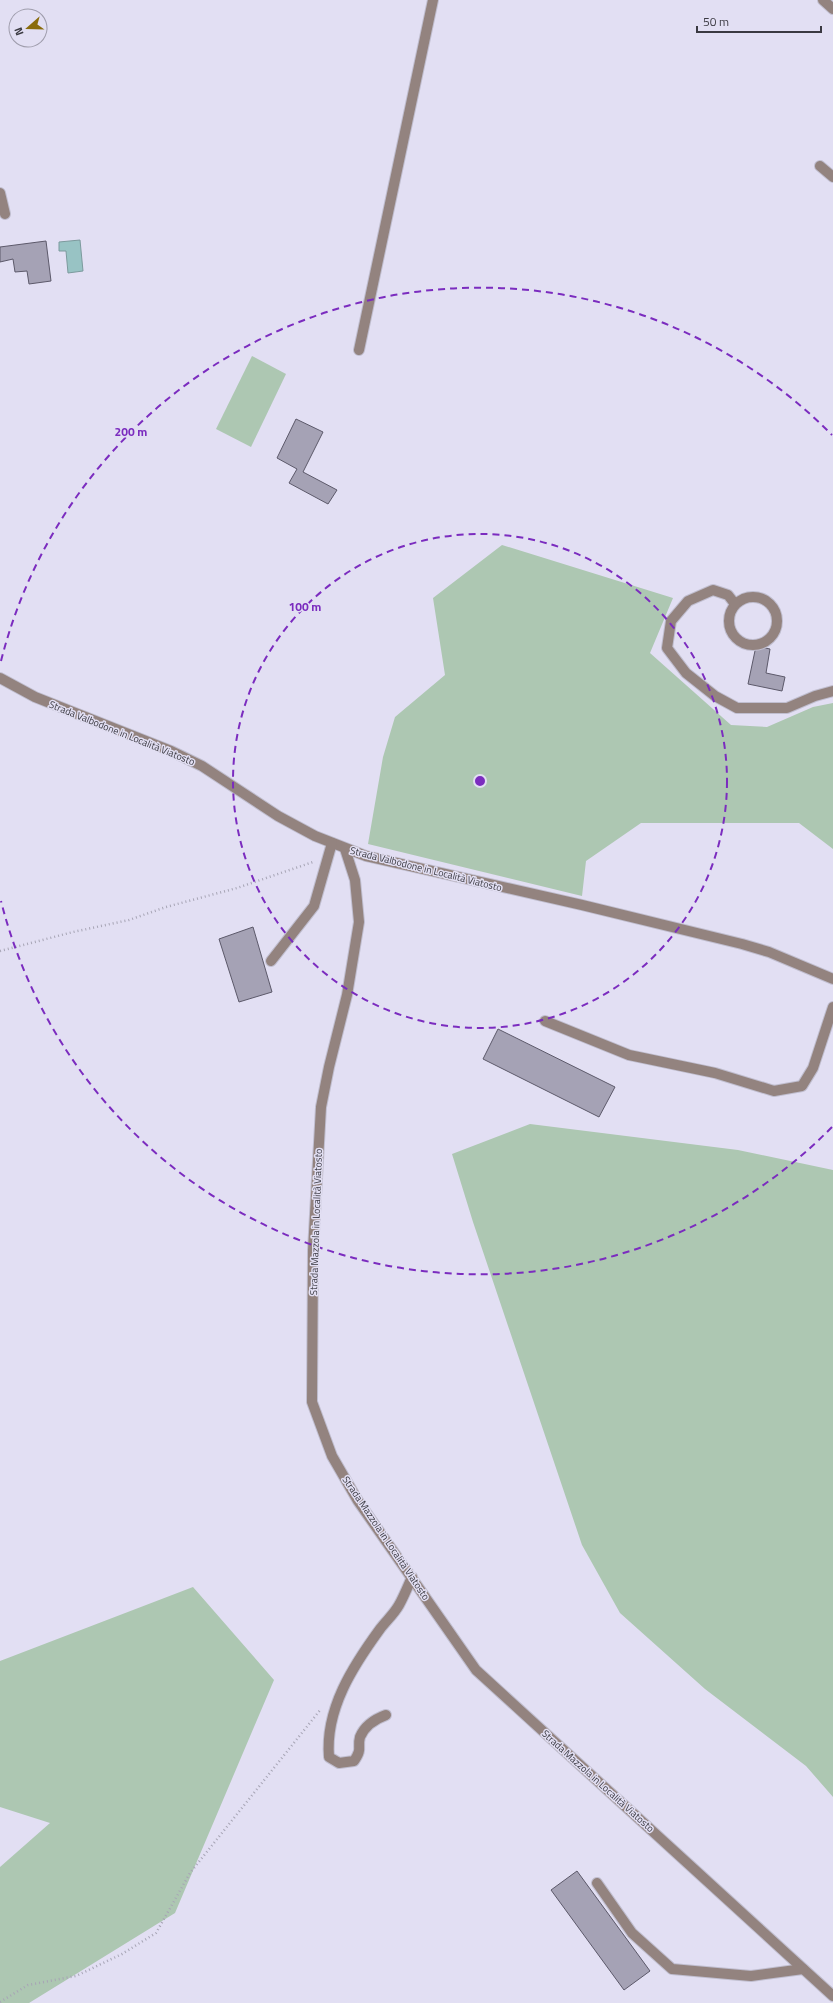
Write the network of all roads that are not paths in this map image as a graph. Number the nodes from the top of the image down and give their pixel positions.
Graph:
1 (433, 0) edge
2 (823, 0) edge
3 (833, 9) edge
4 (820, 166) dead end
5 (833, 177) edge
6 (0, 193) edge
7 (5, 214) dead end
8 (359, 350) dead end
9 (735, 604) junction
10 (0, 678) edge
11 (833, 691) edge
12 (332, 843) junction
13 (345, 849) junction
14 (271, 961) dead end
15 (833, 979) edge
16 (833, 1006) edge
17 (545, 1021) dead end
18 (412, 1577) junction
19 (386, 1715) dead end
20 (597, 1883) dead end
21 (803, 1969) junction
22 (833, 1996) edge

1 - 8 street
2 - 3 street
4 - 5 street
6 - 7 street
9 - 9 street
9 - 11 street
10 - 12 street, Strada Valbodone in Località Viatosto
12 - 13 street, Strada Valbodone in Località Viatosto
12 - 14 street
13 - 15 street, Strada Valbodone in Località Viatosto
13 - 18 street, Strada Mazzola in Località Viatosto
16 - 17 street
18 - 19 street
18 - 21 street, Strada Mazzola in Località Viatosto
20 - 21 street
21 - 22 street, Strada Mazzola in Località Viatosto

